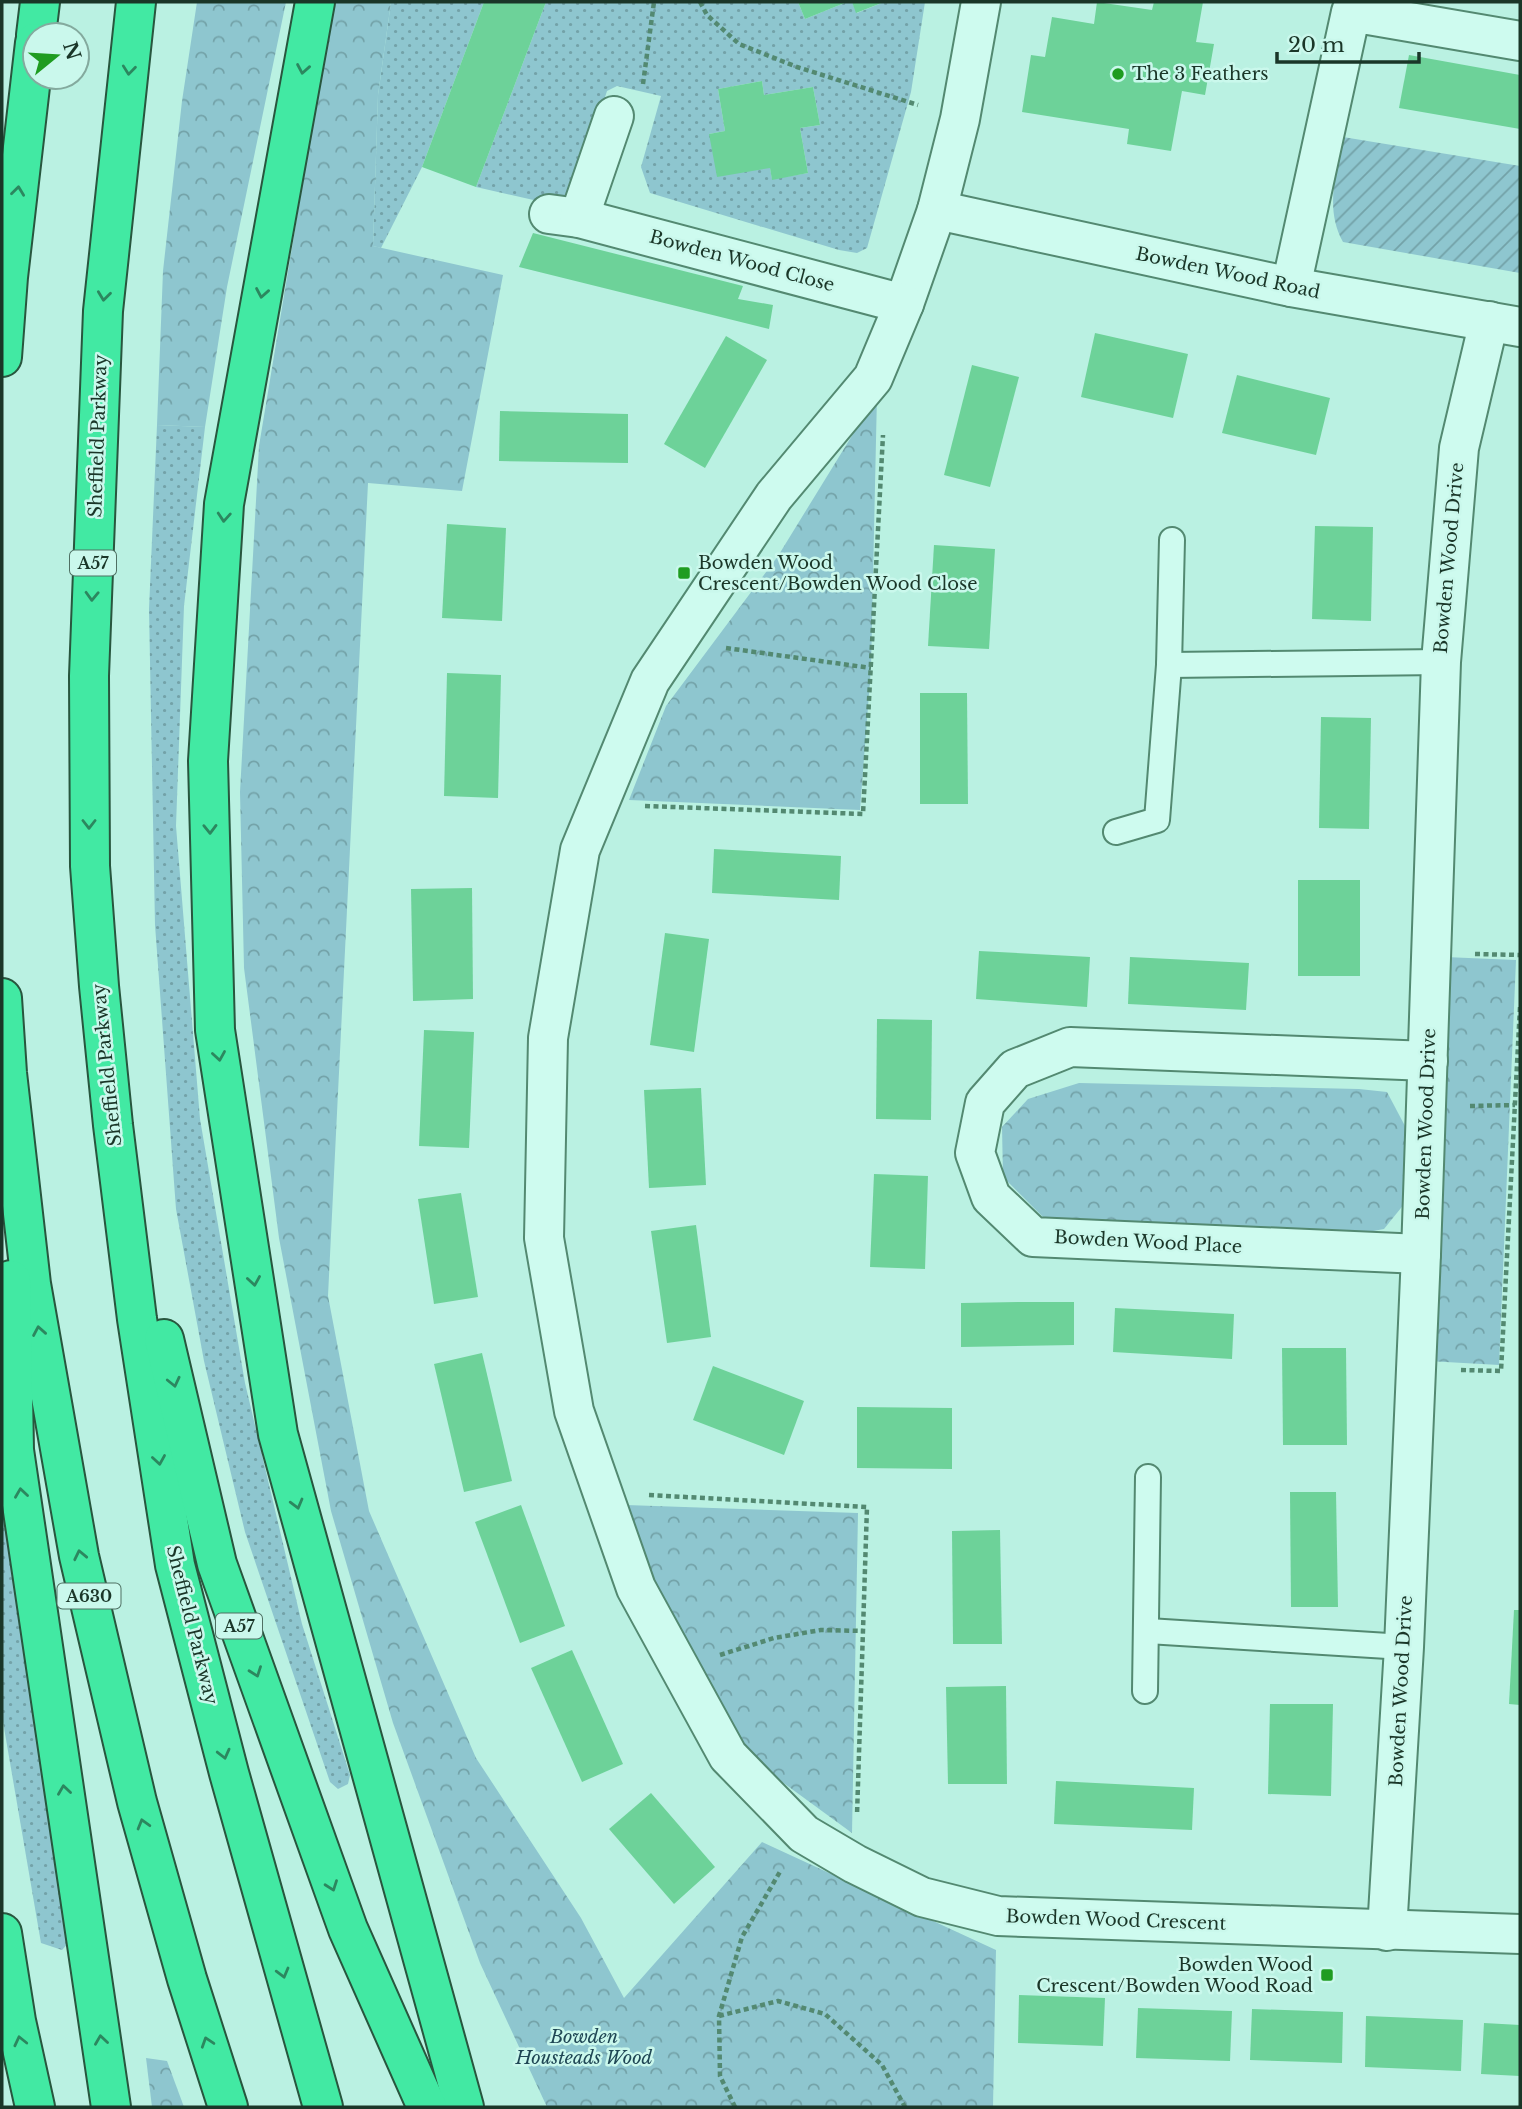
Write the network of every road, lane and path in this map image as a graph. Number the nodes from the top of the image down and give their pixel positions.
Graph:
1 (40, 2) edge
2 (136, 2) edge
3 (315, 2) edge
4 (654, 2) edge
5 (701, 2) edge
6 (981, 2) edge
7 (38, 21) edge
8 (1520, 41) edge
9 (29, 91) edge
10 (614, 116) joint
11 (960, 119) junction
12 (937, 210) junction
13 (1291, 287) junction
14 (904, 304) junction
15 (1505, 324) edge
16 (2, 357) edge
17 (883, 432) dead end
18 (1172, 540) dead end
19 (677, 641) junction
20 (1441, 662) junction
21 (1168, 665) junction
22 (871, 668) junction
23 (599, 805) junction
24 (1116, 832) dead end
25 (2, 998) edge
26 (1520, 1007) edge
27 (1428, 1061) junction
28 (7, 1073) junction
29 (113, 1125) junction
30 (1421, 1254) junction
31 (1416, 1370) junction
32 (1148, 1477) dead end
33 (603, 1493) junction
34 (863, 1631) junction
35 (1147, 1631) junction
36 (1404, 1647) junction
37 (680, 1668) junction
38 (1145, 1691) dead end
39 (804, 1834) junction
40 (855, 1864) junction
41 (1388, 1931) junction
42 (2, 1933) edge
43 (1520, 1934) edge
44 (719, 2016) junction
45 (35, 2107) edge
46 (111, 2107) edge
47 (228, 2107) edge
48 (323, 2107) edge
49 (427, 2107) edge
50 (464, 2107) edge
51 (735, 2107) edge
52 (905, 2107) edge

1 - 7 highway
2 -> 29 highway, Sheffield Parkway / A57
3 -> 50 highway
4 - 10 path
5 - 11 path
6 - 11 street, Bowden Wood Crescent
8 - 13 street
16 -> 9 highway
10 - 14 street, Bowden Wood Close
11 - 12 street, Bowden Wood Crescent
12 - 13 street, Bowden Wood Road
12 - 14 street, Bowden Wood Crescent
13 - 15 street, Bowden Wood Road
14 - 19 street, Bowden Wood Crescent
15 - 20 street, Bowden Wood Drive
17 - 22 path
18 - 21 lane
19 - 22 path
19 - 23 street, Bowden Wood Crescent
20 - 21 lane
20 - 27 street, Bowden Wood Drive
21 - 24 lane
22 - 23 path
23 - 33 street, Bowden Wood Crescent
25 - 28 highway
26 - 31 path
27 - 30 street, Bowden Wood Drive
27 - 30 street, Bowden Wood Place
46 -> 28 highway
47 -> 28 highway, A630
29 -> 48 highway, Sheffield Parkway
29 -> 49 highway, A57
30 - 31 street, Bowden Wood Drive
31 - 36 street, Bowden Wood Drive
32 - 35 lane
33 - 34 path
33 - 37 street, Bowden Wood Crescent
34 - 37 path
34 - 40 path
35 - 36 lane
35 - 38 lane
36 - 41 street, Bowden Wood Drive
37 - 39 street, Bowden Wood Crescent
39 - 40 street, Bowden Wood Crescent
39 - 44 path
40 - 41 street, Bowden Wood Crescent
41 - 43 street, Bowden Wood Crescent
45 -> 42 highway
44 - 51 path
44 - 52 path

